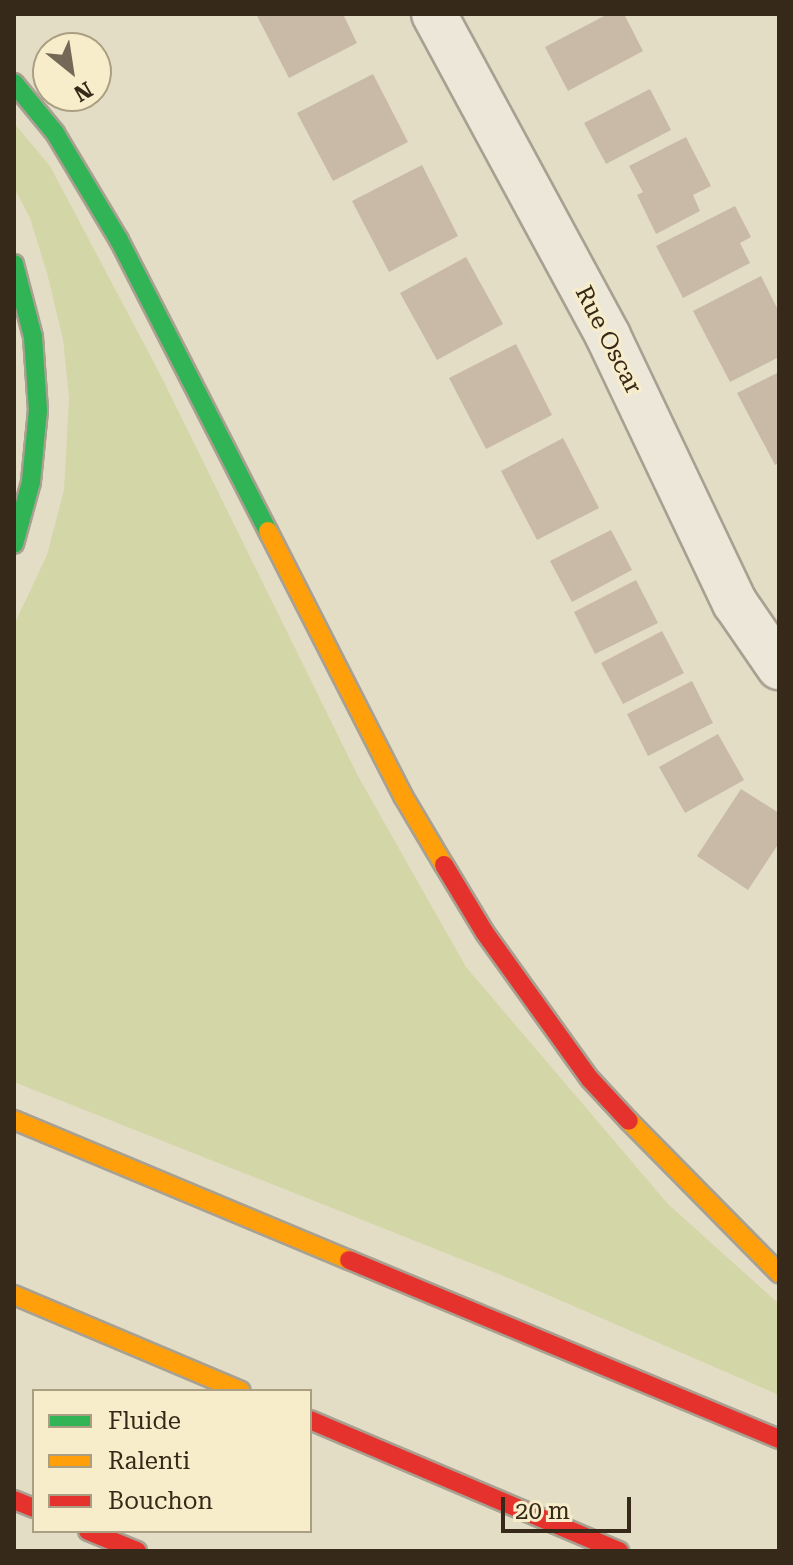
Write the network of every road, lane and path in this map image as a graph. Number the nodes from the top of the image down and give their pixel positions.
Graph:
1 (434, 14) edge
2 (14, 83) edge
3 (14, 264) edge
4 (14, 544) edge
5 (779, 667) edge
6 (14, 1120) edge
7 (779, 1273) edge
8 (14, 1295) edge
9 (236, 1389) edge
10 (312, 1421) edge
11 (779, 1439) edge
12 (93, 1533) edge
13 (137, 1551) edge
14 (619, 1551) edge

1 - 5 street, Rue Oscar
2 - 7 main road
3 - 4 main road
6 - 11 main road
8 - 9 main road
10 - 14 main road
12 - 13 main road

